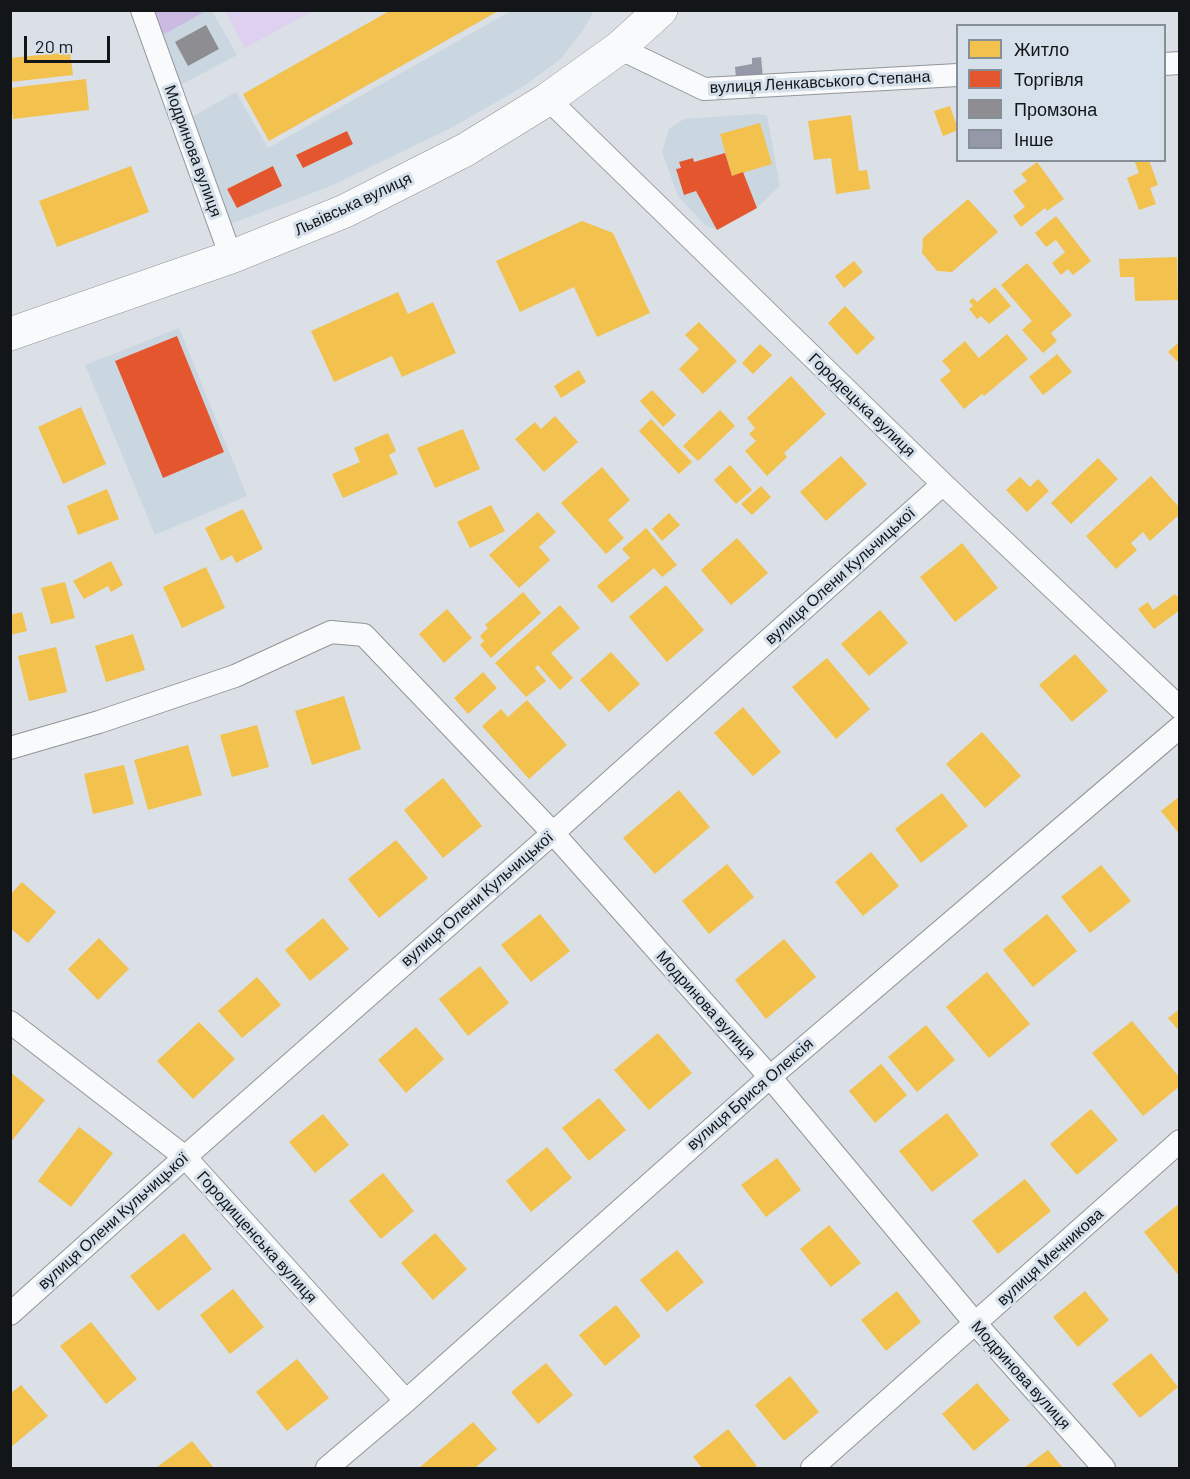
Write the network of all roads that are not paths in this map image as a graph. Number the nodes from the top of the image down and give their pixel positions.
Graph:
1 (142, 10) edge
2 (661, 10) edge
3 (619, 48) junction
4 (956, 75) edge
5 (548, 99) junction
6 (231, 257) junction
7 (10, 334) edge
8 (943, 484) junction
9 (1179, 708) edge
10 (1179, 727) edge
11 (10, 748) edge
12 (553, 833) junction
13 (10, 1022) edge
14 (770, 1077) junction
15 (1179, 1141) edge
16 (185, 1157) junction
17 (10, 1314) edge
18 (975, 1323) junction
19 (406, 1401) junction
20 (327, 1468) edge
21 (812, 1468) edge
22 (1104, 1468) edge

1 - 6 street, Модринова вулиця
2 - 3 main road, Львівська вулиця
3 - 4 street, вулиця Ленкавського Степана
3 - 5 main road, Львівська вулиця
5 - 6 main road, Львівська вулиця
5 - 8 street, Городецька вулиця
6 - 7 main road, Львівська вулиця
8 - 9 street, Городецька вулиця
8 - 12 street, вулиця Олени Кульчицької
10 - 14 street, вулиця Брися Олексія
11 - 12 street, Модринова вулиця
12 - 14 street, Модринова вулиця
12 - 16 street, вулиця Олени Кульчицької
13 - 16 street, Городищенська вулиця
14 - 18 street, Модринова вулиця
14 - 19 street, вулиця Брися Олексія
15 - 18 street, вулиця Мечникова
16 - 17 street, вулиця Олени Кульчицької
16 - 19 street, Городищенська вулиця
18 - 21 street, вулиця Мечникова
18 - 22 street, Модринова вулиця
19 - 20 street, вулиця Брися Олексія

